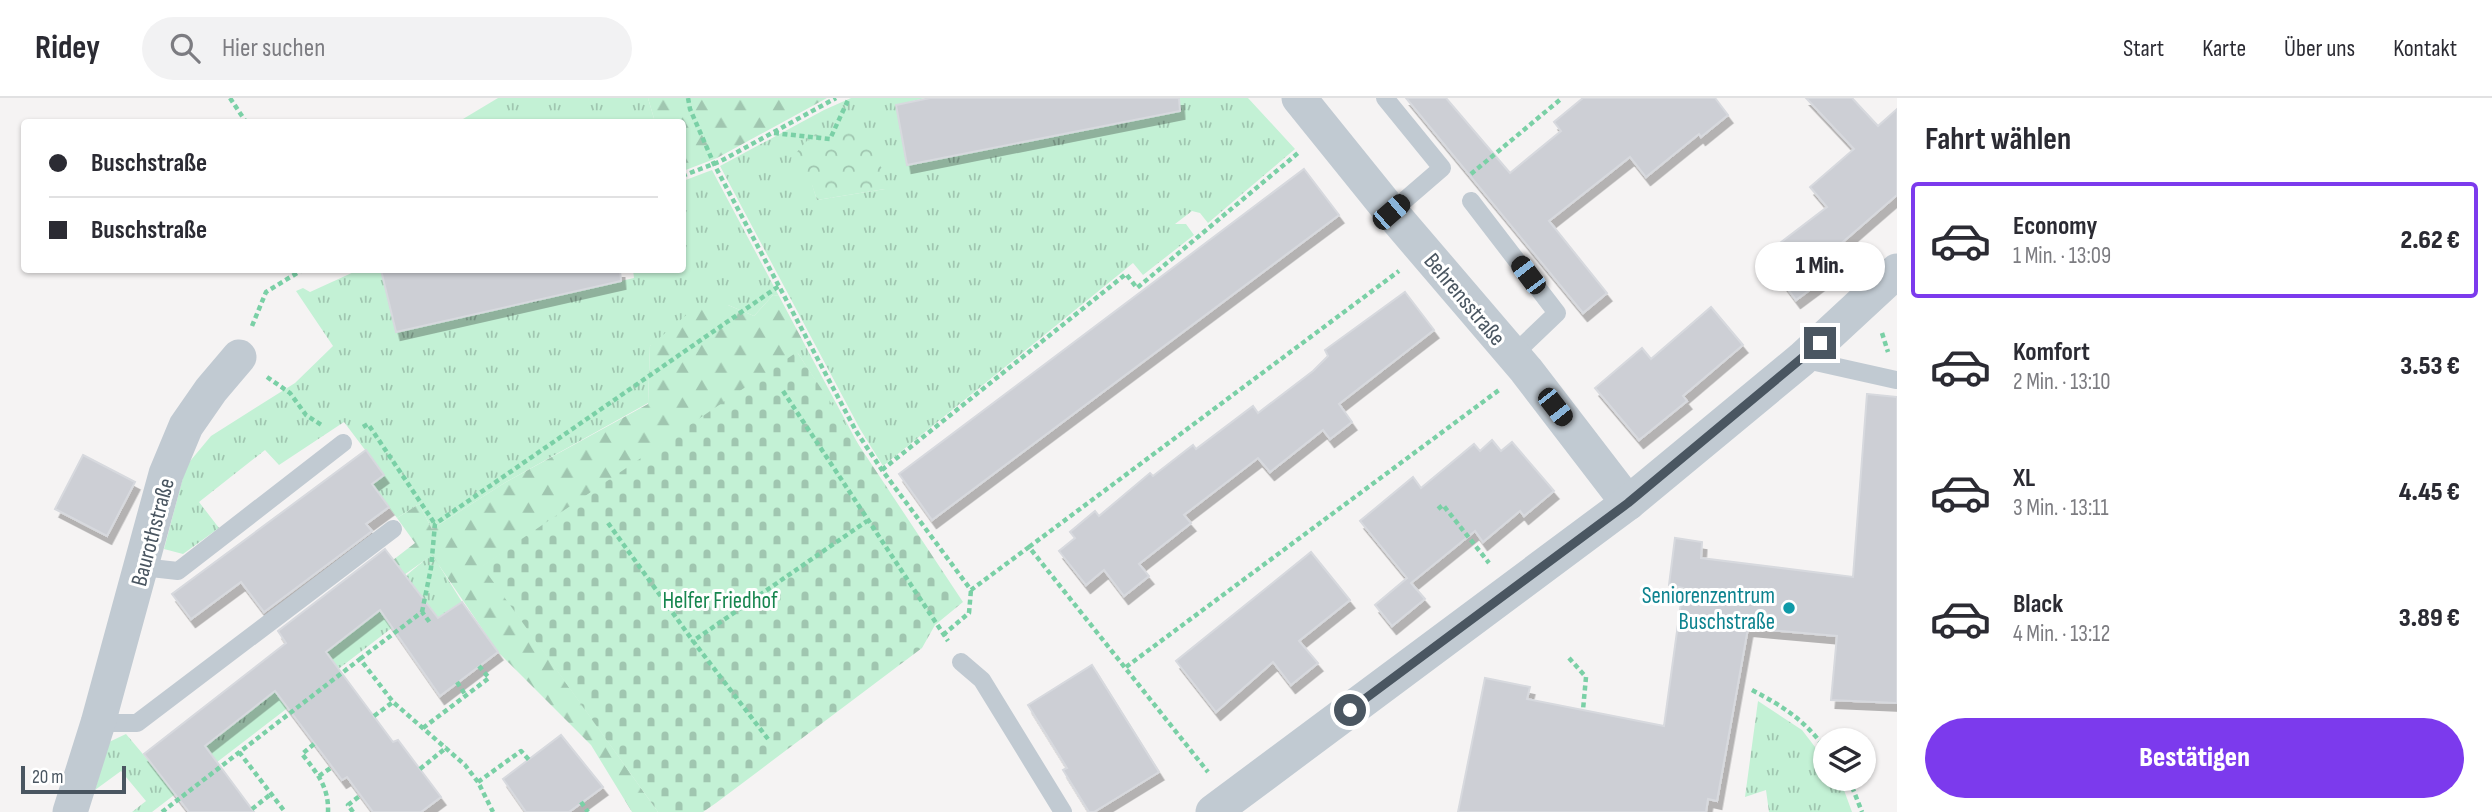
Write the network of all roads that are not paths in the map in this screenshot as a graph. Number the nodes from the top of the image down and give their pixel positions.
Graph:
1 (1299, 98) edge
2 (1385, 98) edge
3 (1471, 201) dead end
4 (1391, 212) junction
5 (1897, 271) edge
6 (239, 358) road end
7 (1802, 359) junction
8 (1519, 362) junction
9 (1896, 380) edge
10 (343, 443) road end
11 (1628, 503) junction
12 (393, 529) dead end
13 (142, 567) junction
14 (961, 662) road end
15 (98, 723) junction
16 (1221, 806) edge
17 (69, 812) edge
18 (1063, 812) edge

1 - 4 street, Behrensstraße
2 - 4 lane
3 - 8 lane
4 - 8 street, Behrensstraße
5 - 7 street
6 - 13 street, Baurothstraße
7 - 9 lane
7 - 11 street
8 - 11 street, Behrensstraße
10 - 13 lane
11 - 16 street
12 - 15 lane
13 - 15 street, Baurothstraße
14 - 18 lane
15 - 17 street, Baurothstraße

